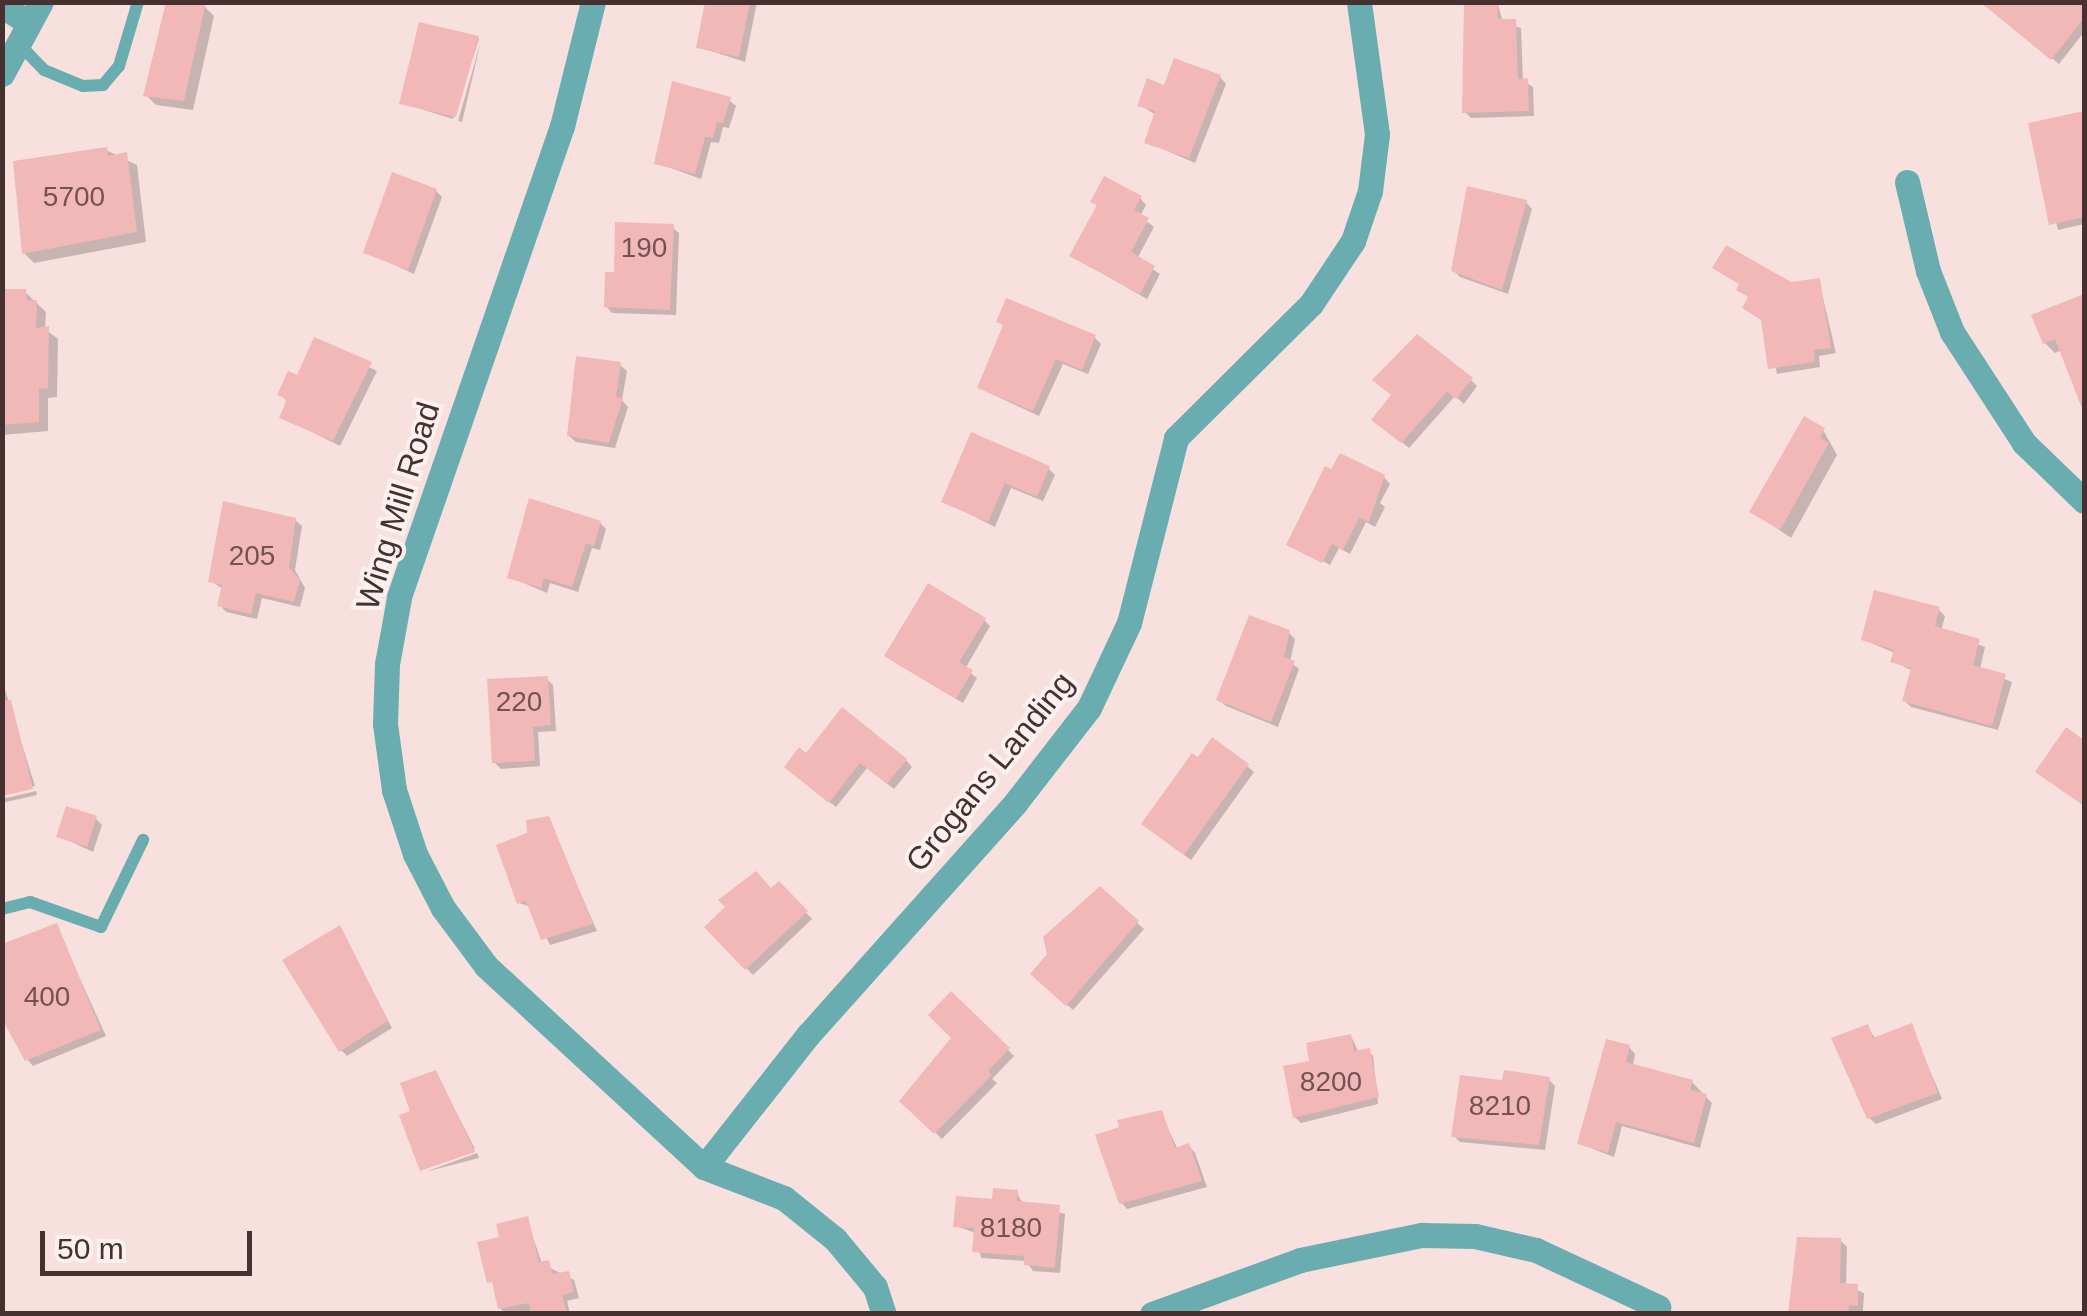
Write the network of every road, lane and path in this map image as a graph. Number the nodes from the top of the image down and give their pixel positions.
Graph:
1 (138, 2) edge
2 (593, 2) edge
3 (1359, 2) edge
4 (2, 6) edge
5 (29, 23) edge
6 (2, 74) edge
7 (1907, 182) dead end
8 (2084, 500) edge
9 (143, 840) dead end
10 (2, 909) edge
11 (704, 1166) junction
12 (1658, 1307) dead end
13 (884, 1314) edge
14 (1152, 1314) edge

1 - 5 lane
2 - 11 street, Wing Mill Road
3 - 11 street, Grogans Landing
4 - 5 street
5 - 6 street
7 - 8 street
9 - 10 lane
11 - 13 street, Wing Mill Road
12 - 14 street

